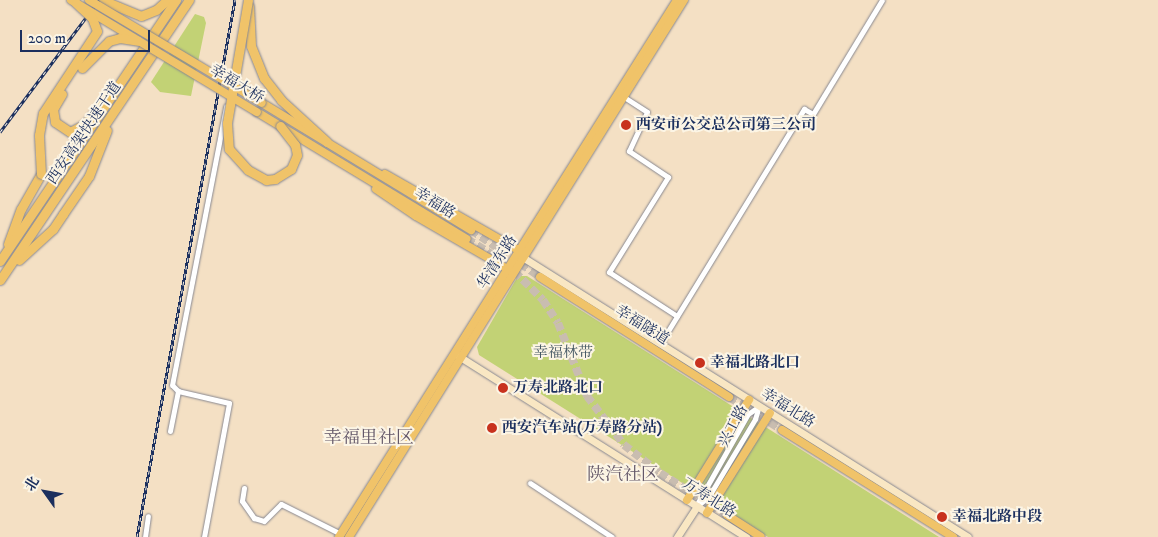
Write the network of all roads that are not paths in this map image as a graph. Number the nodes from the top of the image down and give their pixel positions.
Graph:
1 (89, 0) edge
2 (102, 0) edge
3 (167, 0) edge
4 (176, 0) edge
5 (190, 0) edge
6 (249, 0) edge
7 (675, 0) edge
8 (686, 0) edge
9 (882, 0) edge
10 (73, 2) edge
11 (138, 41) junction
12 (237, 46) dead end
13 (136, 62) junction
14 (624, 97) junction
15 (111, 117) junction
16 (280, 126) junction
17 (327, 142) junction
18 (328, 155) junction
19 (396, 181) junction
20 (388, 191) joint
21 (471, 230) tunnel mouth
22 (467, 239) tunnel mouth
23 (522, 255) junction
24 (2, 257) edge
25 (512, 272) junction
26 (540, 277) tunnel mouth
27 (1, 278) edge
28 (677, 316) junction
29 (660, 344) junction
30 (458, 356) junction
31 (178, 391) junction
32 (729, 397) tunnel mouth
33 (749, 400) junction
34 (759, 406) junction
35 (770, 413) junction
36 (782, 430) tunnel mouth
37 (170, 431) dead end
38 (530, 483) dead end
39 (244, 488) dead end
40 (687, 500) junction
41 (696, 506) junction
42 (708, 513) junction
43 (930, 514) junction
44 (727, 515) tunnel mouth
45 (148, 516) dead end
46 (942, 530) junction
47 (340, 536) edge
48 (145, 537) edge
49 (204, 537) edge
50 (349, 537) edge
51 (612, 537) edge
52 (677, 537) edge
53 (746, 537) edge
54 (761, 537) edge
55 (953, 537) edge
56 (968, 537) edge

1 - 17 main road, 幸福大桥, bridge
2 - 3 highway
4 - 13 highway, 西安高架快速干道
5 - 15 highway, 西安高架快速干道
6 - 16 highway, bridge
6 - 17 highway, bridge
7 - 23 main road, 华清东路
8 - 14 main road, 华清东路
9 - 28 street
10 - 11 main road, 幸福大桥, bridge
10 - 24 highway, bridge
11 - 13 highway, bridge
11 - 16 main road, 幸福大桥, bridge
12 - 31 street
13 - 24 highway, 西安高架快速干道
14 - 23 main road, 华清东路
14 - 28 street
15 - 27 highway, 西安高架快速干道
15 - 27 highway
16 - 18 main road, 幸福大桥
17 - 19 main road, 幸福大桥
18 - 20 main road, 幸福大桥
18 - 25 main road
19 - 21 main road, 幸福路
19 - 23 main road
20 - 22 main road, 幸福路
23 - 25 main road, 华清东路
23 - 29 main road, 幸福北路
25 - 30 main road, 华清东路
26 - 32 main road, 幸福隧道
28 - 29 street
29 - 33 main road, 幸福北路
30 - 40 main road, 万寿北路
30 - 47 main road, 华清东路
30 - 50 main road, 华清东路
31 - 37 street
31 - 49 street
33 - 34 main road, 幸福北路
33 - 40 main road
34 - 35 main road, 幸福北路
34 - 41 street, 兴工路
34 - 41 street, 兴工路
35 - 42 main road
35 - 43 main road, 幸福北路
36 - 46 main road
38 - 51 street
39 - 47 street
40 - 41 main road, 万寿北路
41 - 42 main road, 万寿北路
41 - 52 main road, 兴工路
42 - 53 main road, 万寿北路
43 - 46 main road
43 - 56 main road, 幸福北路
44 - 54 main road
45 - 48 street
46 - 55 main road

